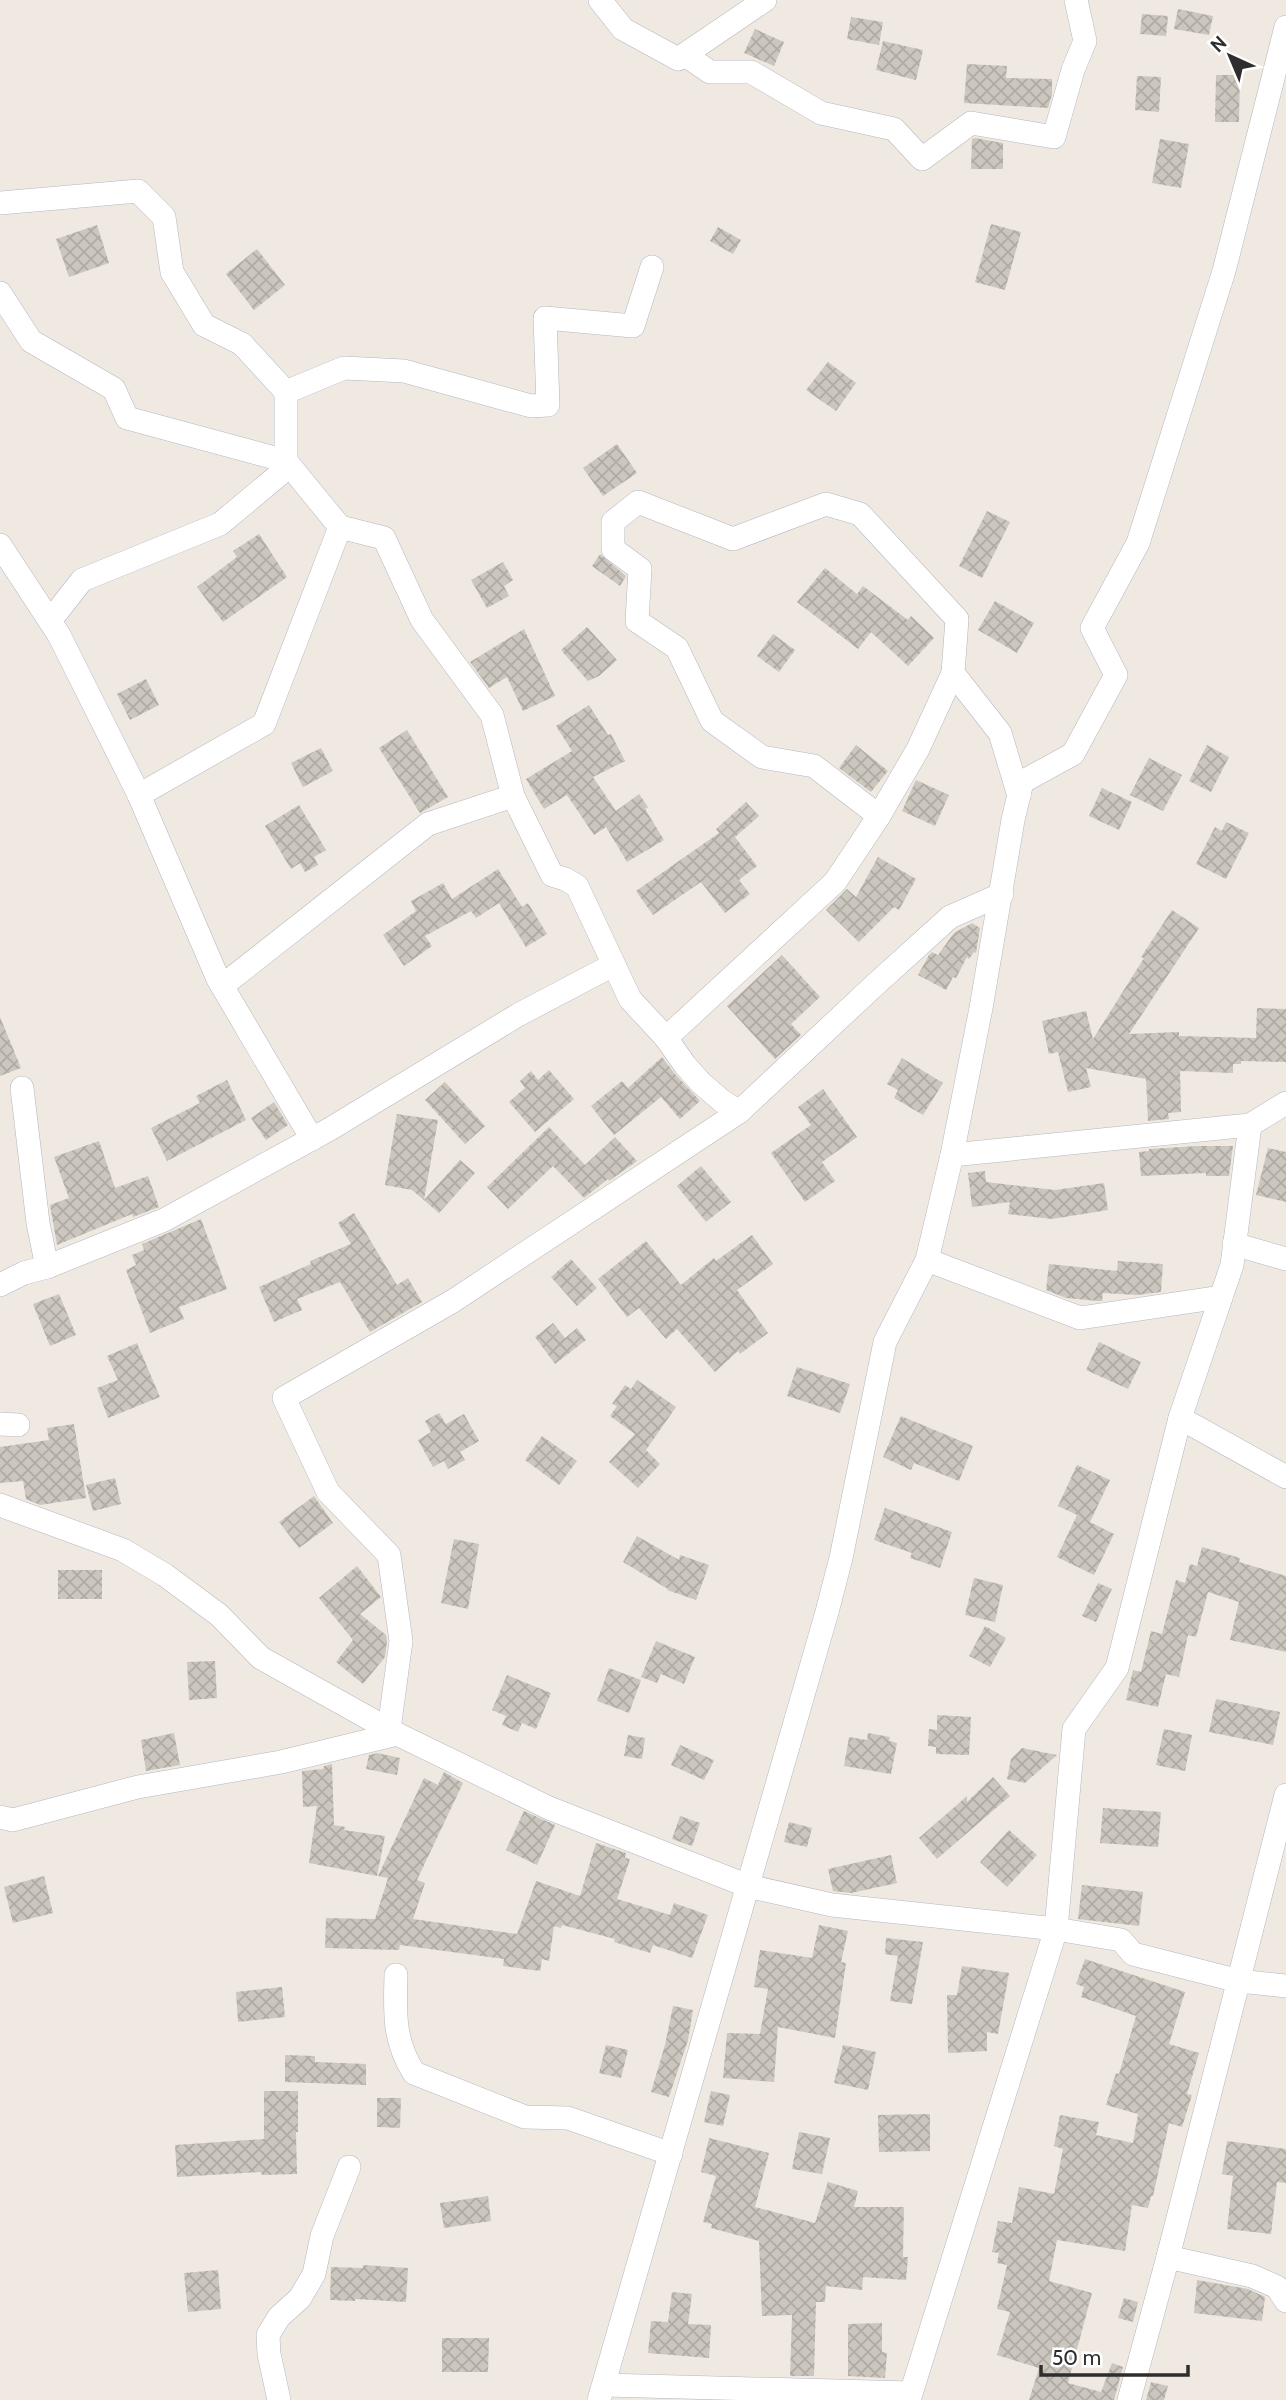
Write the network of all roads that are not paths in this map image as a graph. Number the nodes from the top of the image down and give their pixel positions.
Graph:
1 (600, 0) edge
2 (765, 0) edge
3 (1076, 0) edge
4 (1286, 27) edge
5 (685, 55) junction
6 (0, 203) edge
7 (652, 267) dead end
8 (0, 293) edge
9 (286, 392) junction
10 (286, 461) junction
11 (340, 527) junction
12 (0, 545) edge
13 (50, 621) junction
14 (953, 673) junction
15 (139, 795) junction
16 (513, 796) junction
17 (1019, 796) junction
18 (879, 816) junction
19 (1002, 894) junction
20 (613, 965) junction
21 (222, 986) junction
22 (666, 1038) junction
23 (22, 1088) dead end
24 (1286, 1102) edge
25 (739, 1112) junction
26 (1250, 1125) junction
27 (312, 1139) junction
28 (952, 1155) junction
29 (1234, 1244) junction
30 (1286, 1259) edge
31 (927, 1260) junction
32 (47, 1267) junction
33 (0, 1284) edge
34 (1221, 1297) junction
35 (1180, 1418) junction
36 (1286, 1477) edge
37 (0, 1505) edge
38 (393, 1732) junction
39 (1286, 1795) edge
40 (0, 1817) edge
41 (748, 1886) junction
42 (1056, 1929) junction
43 (396, 1975) dead end
44 (1239, 1981) junction
45 (1286, 1986) edge
46 (671, 2154) junction
47 (349, 2167) dead end
48 (1168, 2257) junction
49 (1286, 2301) edge
50 (601, 2392) edge
51 (910, 2397) edge
52 (279, 2400) edge
53 (1129, 2400) edge

1 - 5 street
2 - 5 street
3 - 5 street
4 - 17 street
6 - 9 street
7 - 9 street
8 - 10 street
9 - 10 street
10 - 11 street
10 - 13 street
11 - 15 street
11 - 16 street
12 - 13 street
13 - 15 street
14 - 17 street
14 - 18 street
14 - 18 street
15 - 21 street
16 - 20 street
16 - 21 street
17 - 19 street
18 - 22 street
19 - 25 street
19 - 28 street
20 - 22 street
20 - 27 street
21 - 27 street
22 - 25 street
23 - 32 street
24 - 26 street
25 - 38 street
26 - 28 street
26 - 29 street
27 - 32 street
28 - 31 street
29 - 30 street
29 - 34 street
31 - 34 street
31 - 41 street
32 - 33 street
34 - 35 street
35 - 36 street
35 - 42 street
37 - 38 street
38 - 40 street
38 - 41 street
39 - 44 street
41 - 42 street
41 - 46 street
42 - 44 street
42 - 51 street
43 - 46 street
44 - 45 street
44 - 48 street
46 - 50 street
47 - 52 street
48 - 49 street
48 - 53 street
50 - 51 street

